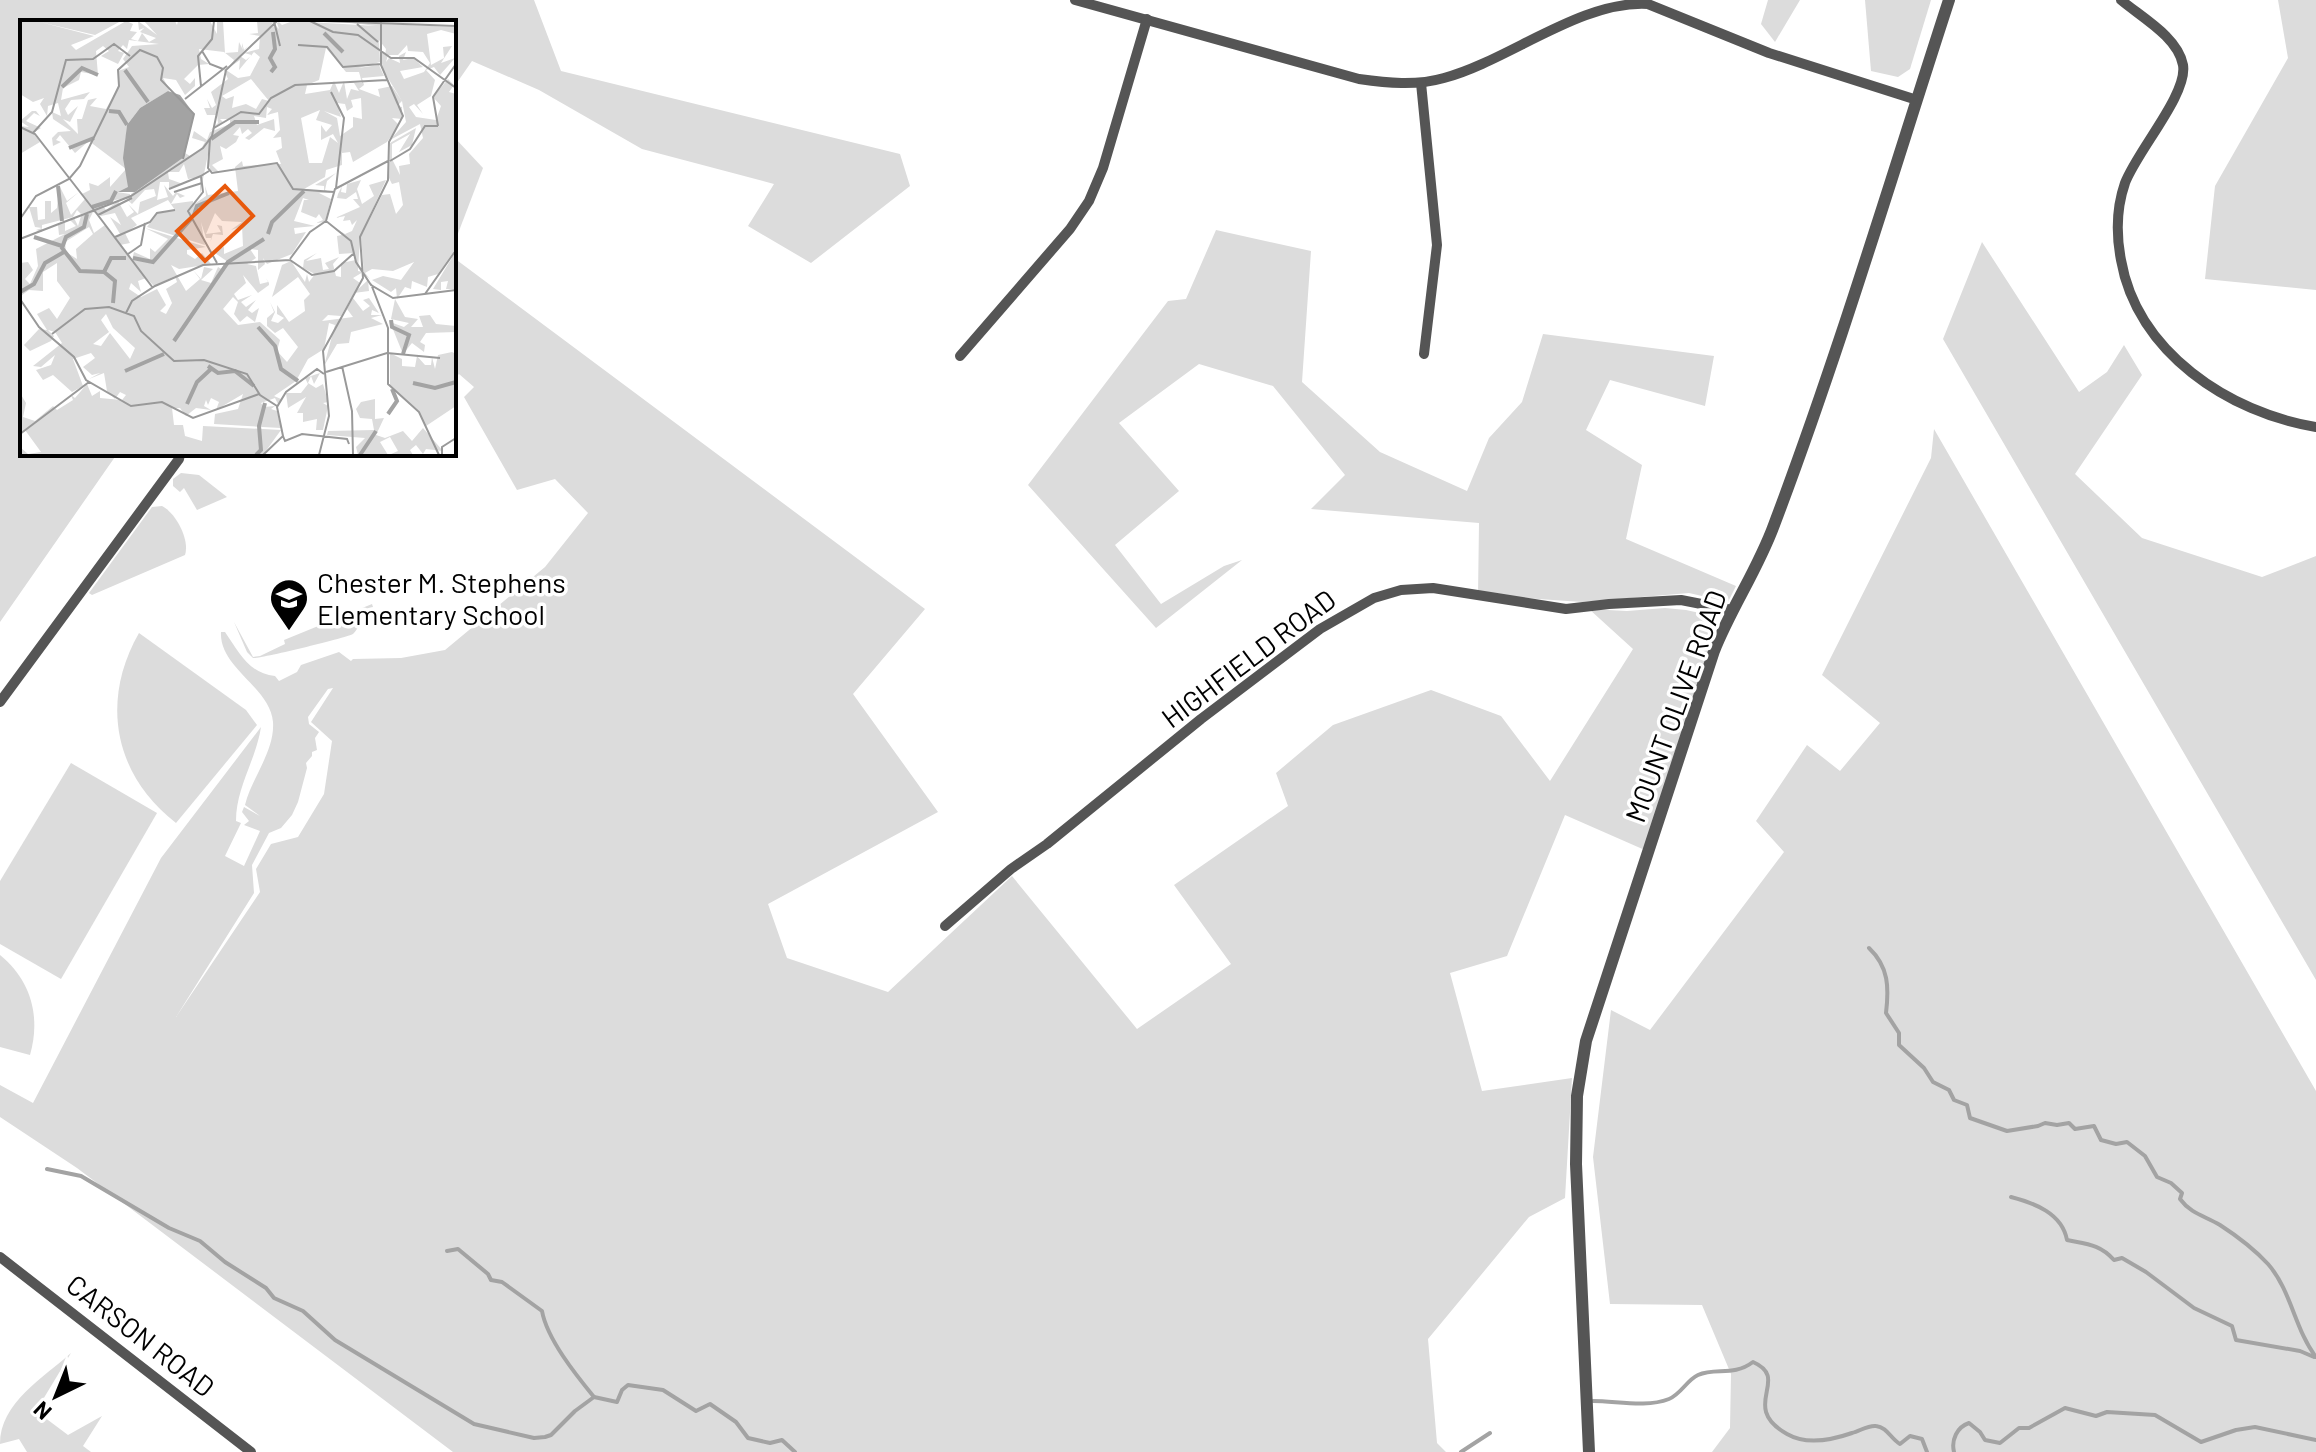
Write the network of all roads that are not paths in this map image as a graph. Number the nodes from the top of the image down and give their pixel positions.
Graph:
1 (1075, 0) edge
2 (1949, 0) edge
3 (2121, 0) edge
4 (1147, 19) junction
5 (1421, 83) junction
6 (1917, 100) junction
7 (1424, 354) dead end
8 (960, 356) dead end
9 (2316, 427) edge
10 (179, 456) edge
11 (1732, 610) junction
12 (0, 702) edge
13 (945, 926) dead end
14 (0, 1257) edge
15 (251, 1452) edge
16 (1589, 1452) edge

1 - 4 street
2 - 6 street, MOUNT OLIVE ROAD
3 - 9 street
4 - 5 street
4 - 8 street
5 - 6 street
5 - 7 street
6 - 11 street, MOUNT OLIVE ROAD
10 - 12 street
11 - 13 street, HIGHFIELD ROAD
11 - 16 street, MOUNT OLIVE ROAD
14 - 15 street, CARSON ROAD

